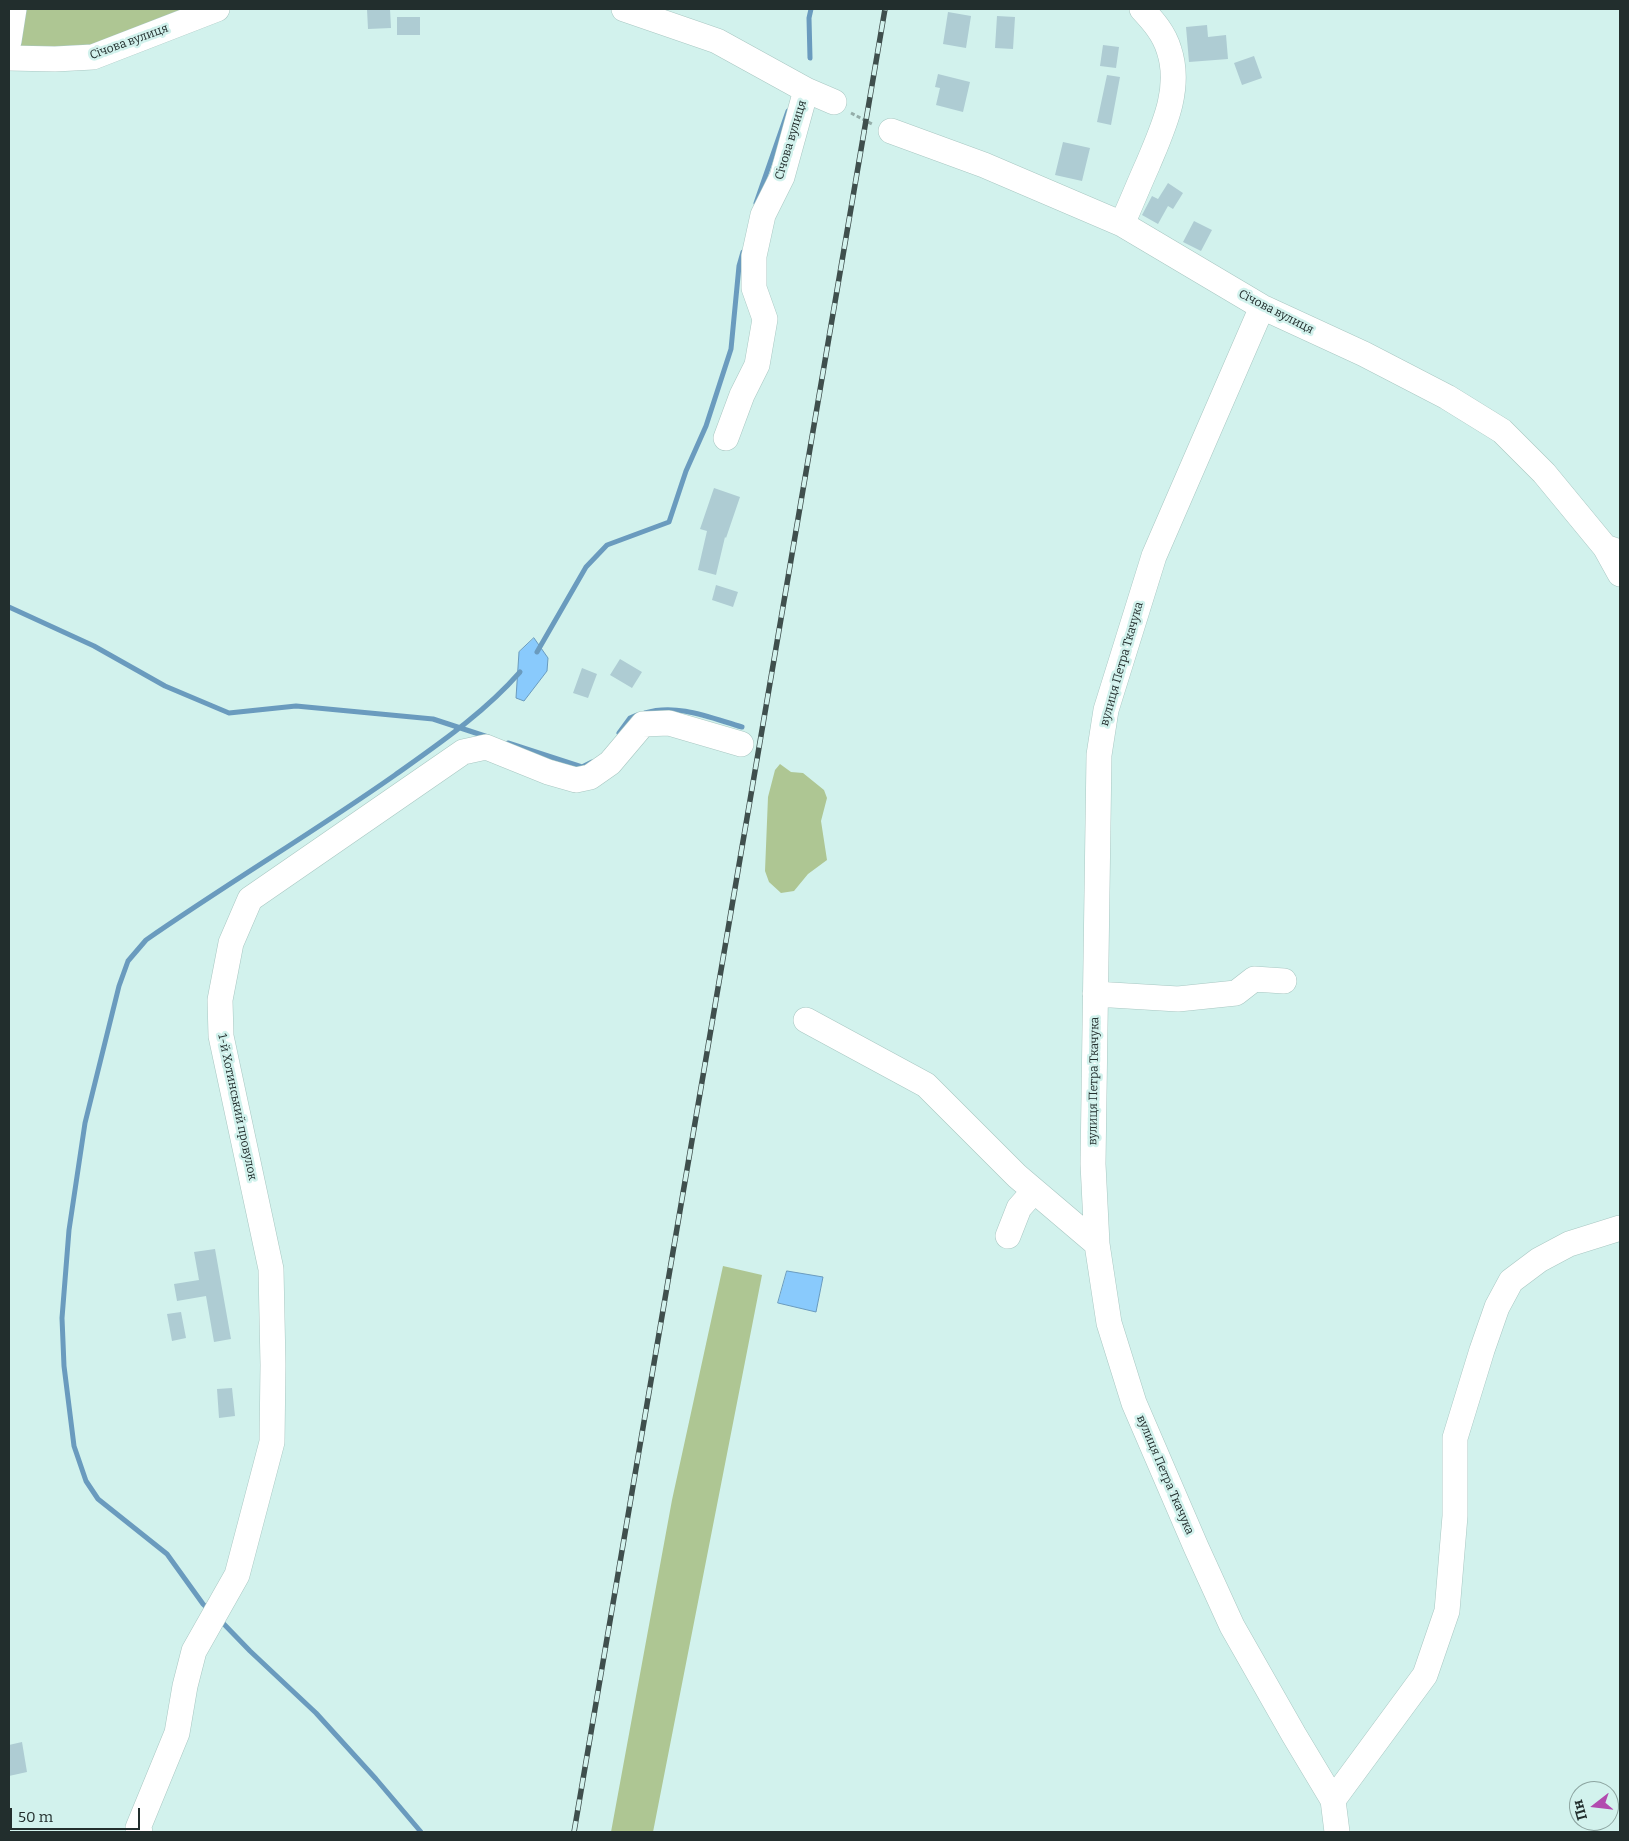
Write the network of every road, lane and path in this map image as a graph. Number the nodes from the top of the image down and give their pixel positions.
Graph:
1 (14, 9) edge
2 (216, 9) edge
3 (624, 9) edge
4 (1142, 9) edge
5 (9, 41) edge
6 (9, 58) edge
7 (806, 90) junction
8 (834, 102) joint
9 (891, 131) joint
10 (1122, 224) junction
11 (1262, 307) junction
12 (726, 438) dead end
13 (1613, 549) edge
14 (1620, 574) edge
15 (741, 744) dead end
16 (1284, 981) dead end
17 (1095, 994) junction
18 (806, 1020) dead end
19 (1034, 1191) junction
20 (1620, 1228) edge
21 (1008, 1236) dead end
22 (1097, 1244) junction
23 (1333, 1800) junction
24 (140, 1832) edge
25 (1337, 1832) edge

1 - 5 street
2 - 6 street, Січова вулиця
3 - 7 street, Січова вулиця
4 - 10 street
7 - 8 street
7 - 12 street, Січова вулиця
8 - 9 path
9 - 10 street, Січова вулиця
10 - 11 street, Січова вулиця
11 - 13 street, Січова вулиця
11 - 17 street, вулиця Петра Ткачука
13 - 14 street, Січова вулиця
15 - 24 street, 1-й Хотинський провулок
16 - 17 street
17 - 22 street, вулиця Петра Ткачука
18 - 19 street
19 - 21 street
19 - 22 street
20 - 23 street
22 - 23 street, вулиця Петра Ткачука
23 - 25 street, вулиця Петра Ткачука

